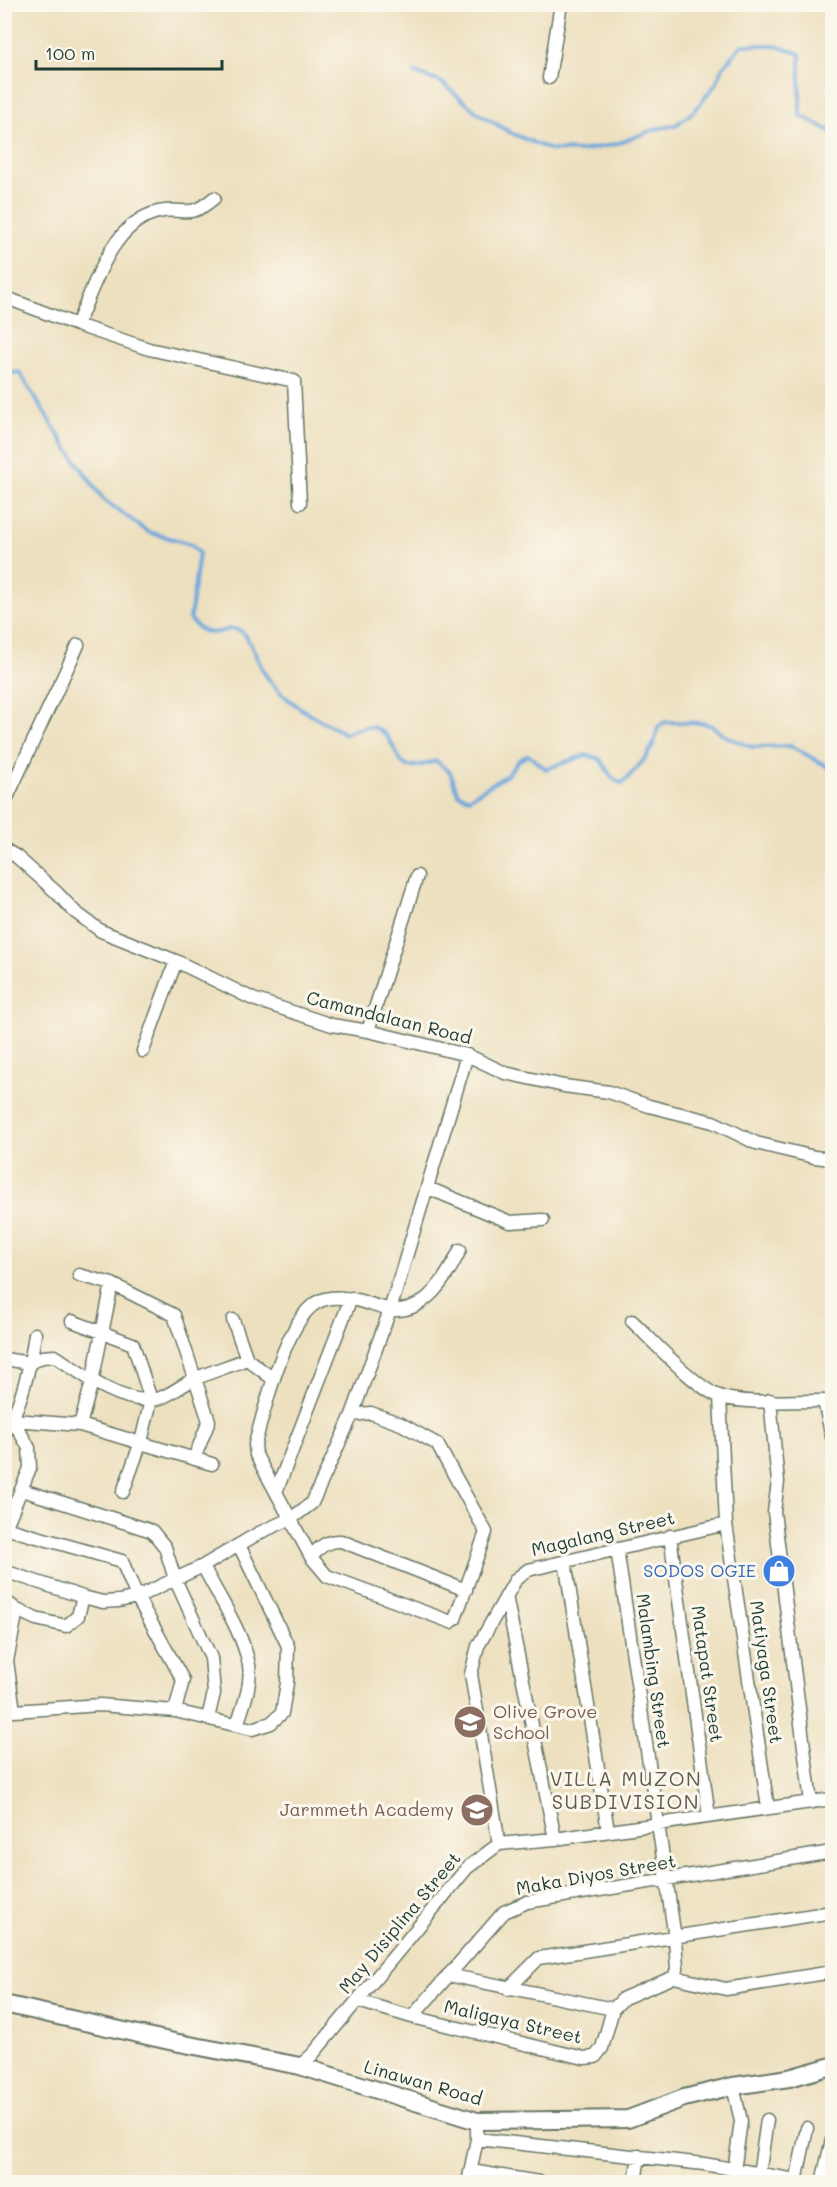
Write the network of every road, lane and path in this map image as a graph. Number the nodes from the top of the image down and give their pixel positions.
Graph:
1 (561, 4) edge
2 (549, 78) dead end
3 (214, 198) dead end
4 (4, 297) edge
5 (77, 325) junction
6 (300, 503) dead end
7 (78, 645) dead end
8 (4, 804) edge
9 (4, 849) edge
10 (417, 876) dead end
11 (176, 961) junction
12 (368, 1031) junction
13 (143, 1051) dead end
14 (467, 1055) junction
15 (832, 1159) edge
16 (428, 1188) junction
17 (543, 1220) dead end
18 (459, 1250) dead end
19 (79, 1275) dead end
20 (111, 1284) junction
21 (351, 1298) junction
22 (390, 1310) junction
23 (233, 1320) dead end
24 (72, 1321) dead end
25 (632, 1321) dead end
26 (102, 1332) junction
27 (35, 1334) dead end
28 (4, 1359) edge
29 (247, 1359) junction
30 (30, 1362) junction
31 (273, 1378) junction
32 (194, 1379) junction
33 (92, 1382) junction
34 (720, 1396) junction
35 (152, 1400) junction
36 (770, 1400) junction
37 (352, 1415) junction
38 (9, 1421) edge
39 (80, 1425) junction
40 (4, 1434) edge
41 (832, 1437) edge
42 (141, 1442) junction
43 (195, 1459) junction
44 (212, 1464) dead end
45 (22, 1490) junction
46 (123, 1492) dead end
47 (276, 1492) junction
48 (291, 1518) junction
49 (726, 1524) junction
50 (5, 1529) edge
51 (670, 1536) junction
52 (239, 1545) junction
53 (617, 1549) junction
54 (311, 1557) junction
55 (565, 1561) junction
56 (203, 1566) junction
57 (4, 1572) edge
58 (175, 1579) junction
59 (466, 1590) junction
60 (506, 1596) junction
61 (83, 1597) junction
62 (137, 1597) junction
63 (4, 1600) edge
64 (17, 1610) junction
65 (9, 1710) edge
66 (175, 1711) junction
67 (208, 1718) junction
68 (237, 1725) junction
69 (832, 1799) edge
70 (811, 1802) junction
71 (768, 1808) junction
72 (709, 1816) junction
73 (658, 1824) junction
74 (608, 1831) junction
75 (555, 1839) junction
76 (500, 1844) junction
77 (832, 1852) edge
78 (666, 1880) junction
79 (832, 1912) edge
80 (675, 1938) junction
81 (832, 1972) edge
82 (448, 1975) junction
83 (674, 1977) junction
84 (508, 1989) junction
85 (357, 2001) junction
86 (4, 2004) edge
87 (613, 2009) junction
88 (412, 2017) junction
89 (300, 2066) junction
90 (832, 2066) edge
91 (733, 2086) junction
92 (767, 2120) dead end
93 (477, 2121) junction
94 (807, 2128) dead end
95 (477, 2139) junction
96 (832, 2140) edge
97 (639, 2156) junction
98 (734, 2171) junction
99 (759, 2175) junction
100 (470, 2177) edge
101 (796, 2181) edge
102 (539, 2182) edge
103 (634, 2182) edge
104 (822, 2182) edge

1 - 2 street
3 - 5 street
4 - 5 street
5 - 6 street
7 - 8 street
9 - 11 street, Camandalaan Road
10 - 12 street
11 - 12 street, Camandalaan Road
11 - 13 street
12 - 14 street, Camandalaan Road
14 - 15 street, Camandalaan Road
14 - 16 street
16 - 17 street
16 - 22 street
18 - 22 street
19 - 20 street
20 - 26 street
20 - 32 street
21 - 22 street
21 - 31 street
21 - 47 street
22 - 37 street
23 - 29 street
24 - 26 street
25 - 34 street
26 - 33 street
26 - 35 street
27 - 30 street
28 - 30 street
29 - 31 street
29 - 32 street
30 - 33 street
30 - 38 street
31 - 47 street
32 - 35 street
32 - 43 street
33 - 35 street
33 - 39 street
34 - 36 street
34 - 49 street, Matiyaga Street
35 - 42 street
36 - 41 street
36 - 70 street
37 - 48 street
37 - 59 street
38 - 39 street
38 - 40 street
38 - 45 street
39 - 42 street
42 - 43 street
42 - 46 street
43 - 44 street
45 - 50 street
45 - 58 street
47 - 48 street
48 - 52 street
48 - 54 street
49 - 51 street, Magalang Street
49 - 71 street, Matiyaga Street
50 - 62 street
51 - 53 street, Magalang Street
51 - 72 street, Matapat Street
52 - 56 street
52 - 68 street
53 - 55 street, Magalang Street
53 - 73 street, Malambing Street
54 - 59 street
54 - 59 street
55 - 60 street, Magalang Street
55 - 74 street
56 - 58 street
56 - 68 street
57 - 61 street
58 - 62 street
58 - 67 street
60 - 75 street
60 - 76 street, Magalang Street
61 - 62 street
61 - 64 street
62 - 66 street
63 - 64 street
64 - 65 street
65 - 66 street
66 - 67 street
67 - 68 street
69 - 70 street
70 - 71 street
71 - 72 street
72 - 73 street
73 - 74 street
73 - 78 street, Malambing Street
74 - 75 street
75 - 76 street
76 - 85 street, May Disiplina Street
77 - 78 street, Maka Diyos Street
78 - 80 street, Malambing Street
78 - 82 street, Maka Diyos Street
79 - 80 street
80 - 83 street, Malambing Street
80 - 84 street
81 - 83 street
82 - 84 street
82 - 88 street, Maka Diyos Street
83 - 87 street
84 - 87 street
85 - 88 street, Maligaya Street
85 - 89 street, May Disiplina Street
86 - 89 street, Linawan Road
87 - 88 street, Maligaya Street
89 - 93 street, Linawan Road
90 - 91 street, Linawan Road
91 - 93 street, Linawan Road
91 - 98 street
92 - 99 street
93 - 95 street
94 - 101 street
95 - 97 street
95 - 100 street
96 - 104 street
97 - 98 street
97 - 103 street
98 - 99 street
99 - 101 street
100 - 102 street

